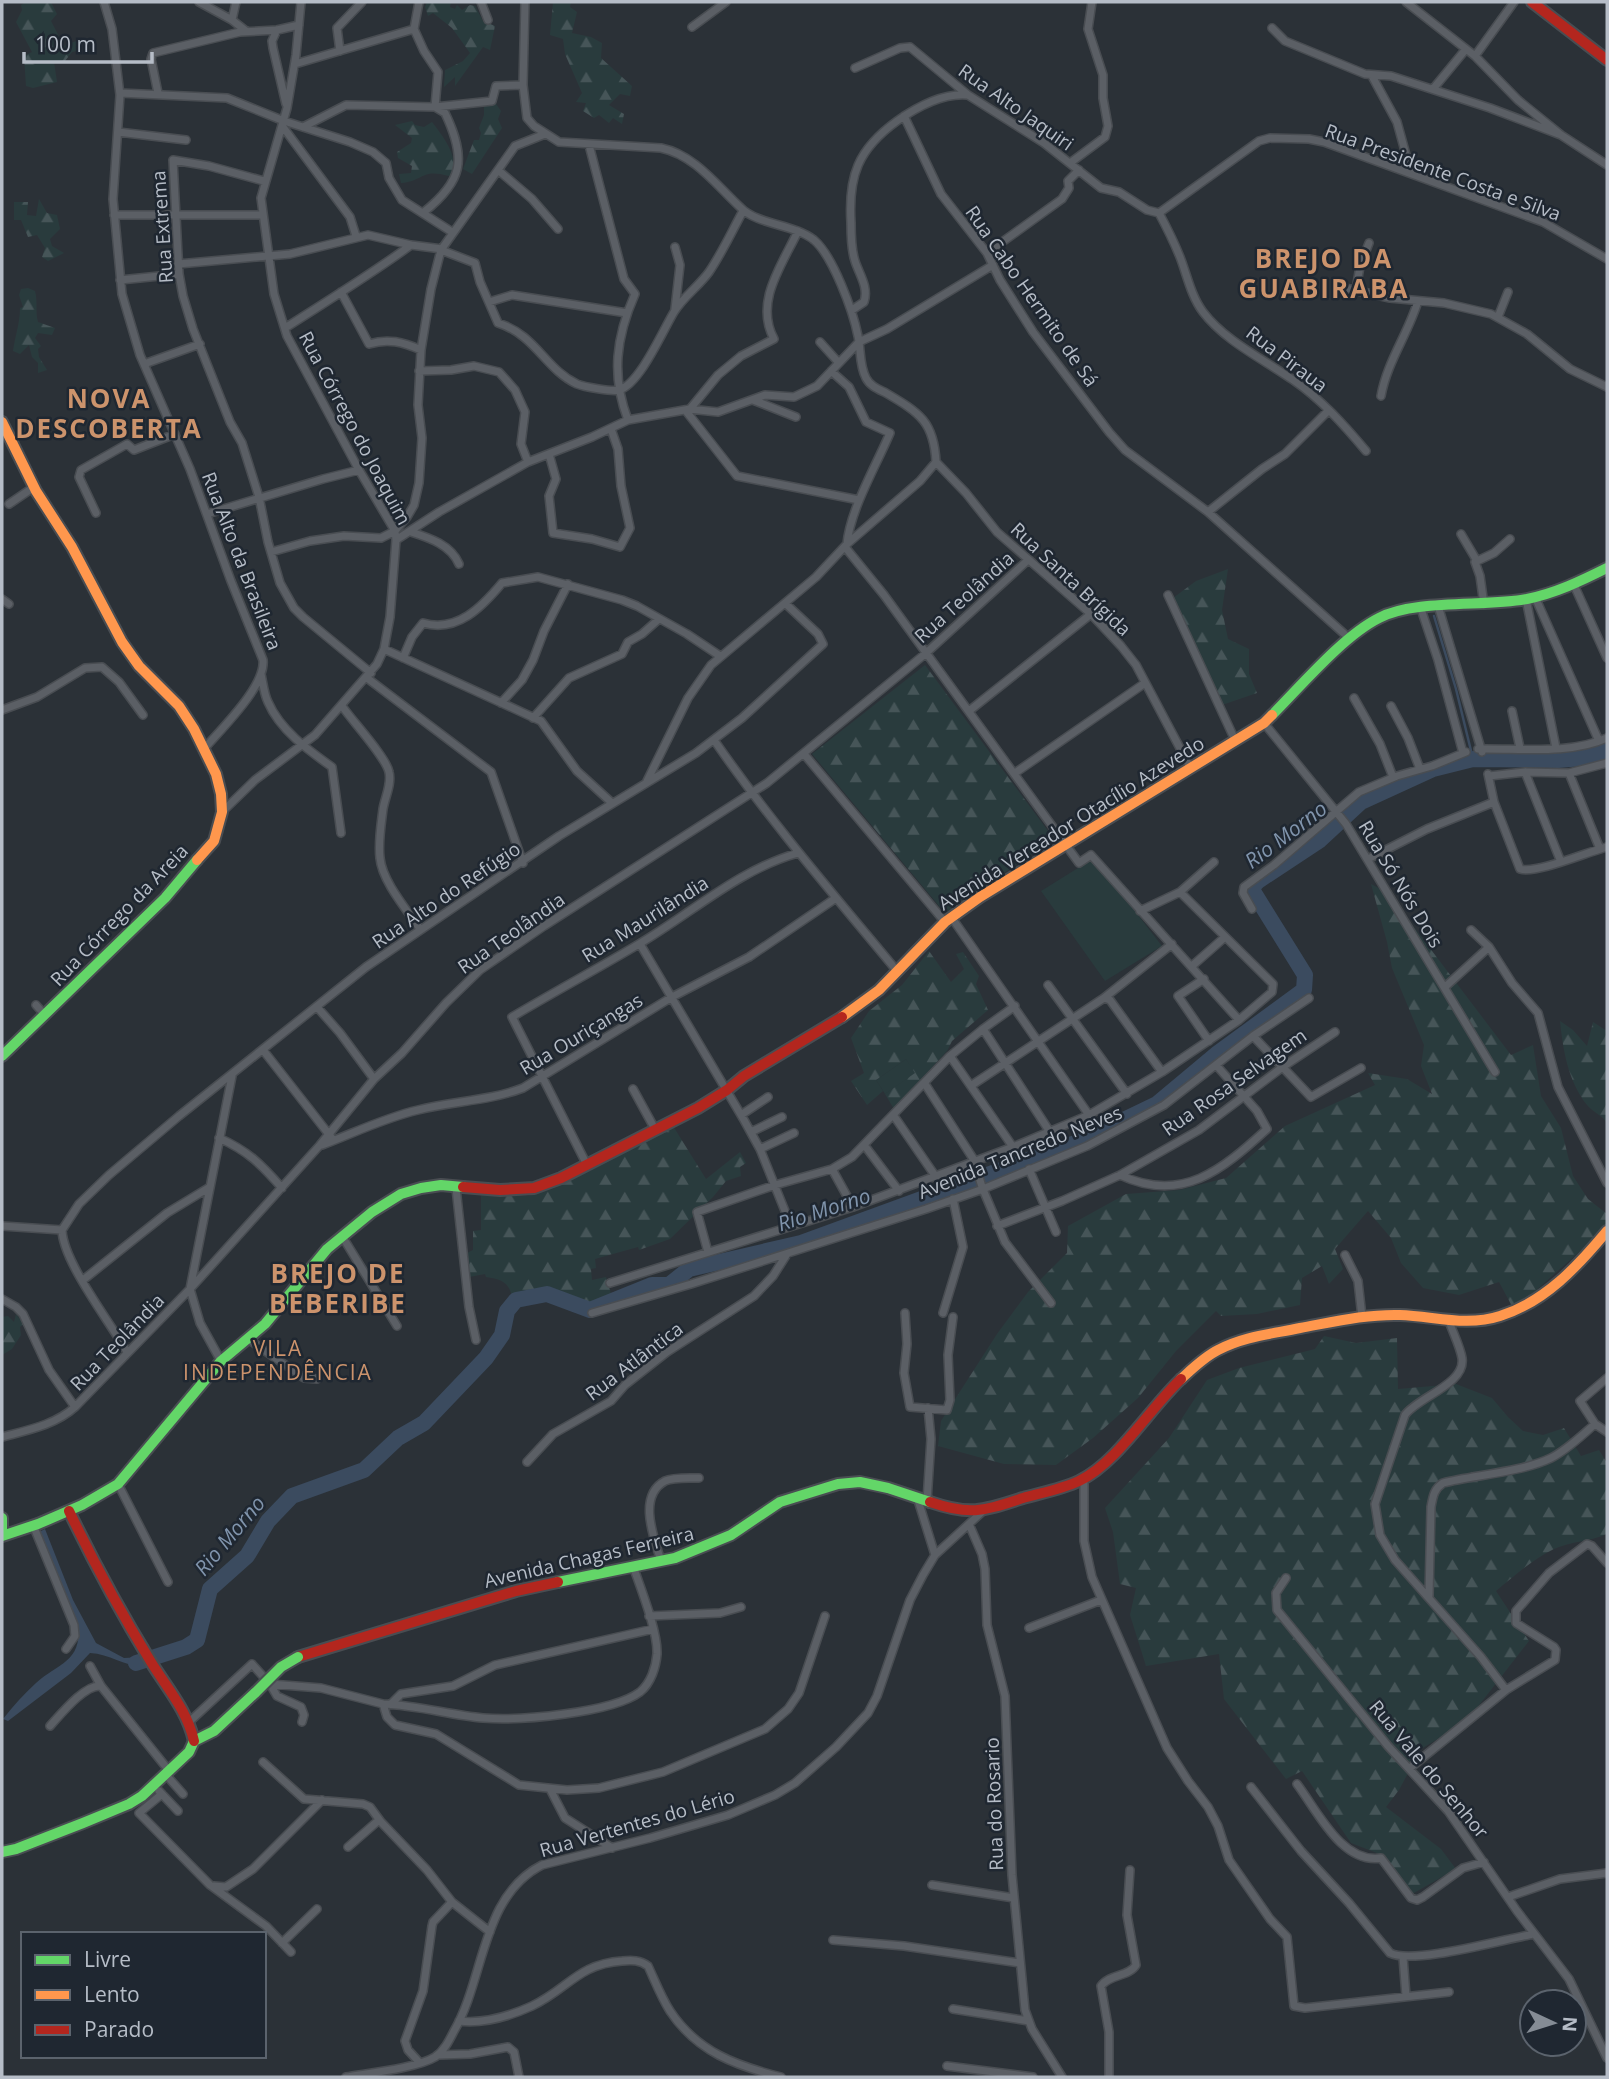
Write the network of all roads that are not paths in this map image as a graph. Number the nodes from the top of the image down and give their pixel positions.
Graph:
1 (104, 2) edge
2 (199, 2) edge
3 (236, 2) edge
4 (301, 2) edge
5 (362, 2) edge
6 (419, 2) edge
7 (481, 2) edge
8 (525, 2) edge
9 (726, 2) edge
10 (1092, 2) edge
11 (1406, 2) edge
12 (1514, 2) edge
13 (1532, 2) edge
14 (232, 20) junction
15 (488, 20) dead end
16 (299, 25) junction
17 (692, 27) dead end
18 (1272, 28) dead end
19 (414, 29) junction
20 (277, 30) junction
21 (247, 32) junction
22 (1466, 49) junction
23 (340, 51) junction
24 (1475, 56) junction
25 (1607, 60) edge
26 (295, 64) junction
27 (856, 68) dead end
28 (1372, 76) junction
29 (523, 85) junction
30 (1433, 89) junction
31 (120, 93) junction
32 (158, 93) junction
33 (968, 95) junction
34 (435, 107) junction
35 (287, 108) junction
36 (904, 116) junction
37 (284, 124) junction
38 (303, 127) junction
39 (118, 132) junction
40 (545, 134) junction
41 (1561, 135) junction
42 (186, 140) dead end
43 (589, 145) junction
44 (1606, 161) edge
45 (1070, 163) junction
46 (498, 170) junction
47 (1079, 170) junction
48 (1410, 173) junction
49 (264, 181) junction
50 (743, 211) junction
51 (424, 212) junction
52 (1159, 213) junction
53 (114, 215) junction
54 (175, 215) junction
55 (262, 215) junction
56 (558, 229) dead end
57 (798, 231) junction
58 (452, 232) junction
59 (356, 236) junction
60 (1369, 243) dead end
61 (411, 245) junction
62 (675, 247) dead end
63 (442, 250) junction
64 (987, 253) junction
65 (268, 254) junction
66 (1607, 259) edge
67 (178, 264) junction
68 (993, 265) junction
69 (178, 274) junction
70 (120, 280) junction
71 (1336, 286) dead end
72 (1356, 290) junction
73 (341, 292) junction
74 (1508, 292) dead end
75 (1418, 301) junction
76 (489, 303) junction
77 (675, 309) junction
78 (852, 310) junction
79 (627, 313) junction
80 (1498, 317) junction
81 (285, 328) junction
82 (820, 342) dead end
83 (859, 342) junction
84 (200, 344) junction
85 (421, 350) junction
86 (839, 363) junction
87 (144, 364) junction
88 (831, 371) junction
89 (419, 372) junction
90 (1607, 387) edge
91 (618, 391) junction
92 (1381, 396) dead end
93 (753, 400) junction
94 (687, 410) junction
95 (1328, 411) junction
96 (796, 418) dead end
97 (628, 420) junction
98 (2, 422) edge
99 (611, 429) junction
100 (175, 434) junction
101 (1366, 452) dead end
102 (549, 454) junction
103 (528, 462) junction
104 (936, 462) junction
105 (359, 470) junction
106 (34, 487) junction
107 (259, 497) junction
108 (859, 500) junction
109 (9, 503) dead end
110 (1208, 512) junction
111 (96, 513) dead end
112 (207, 514) junction
113 (395, 531) junction
114 (411, 532) junction
115 (1461, 534) dead end
116 (1510, 539) dead end
117 (396, 540) junction
118 (846, 546) junction
119 (271, 552) junction
120 (1028, 560) junction
121 (1477, 561) junction
122 (459, 564) dead end
123 (1607, 568) edge
124 (568, 584) junction
125 (1574, 585) junction
126 (1168, 595) dead end
127 (1530, 598) junction
128 (2, 599) edge
129 (9, 604) dead end
130 (786, 604) junction
131 (1484, 605) junction
132 (1421, 609) junction
133 (1439, 609) junction
134 (1091, 614) junction
135 (659, 619) junction
136 (1350, 639) junction
137 (384, 649) junction
138 (1606, 652) edge
139 (925, 653) junction
140 (720, 656) junction
141 (403, 658) junction
142 (261, 674) junction
143 (369, 676) junction
144 (1144, 682) junction
145 (1354, 698) dead end
146 (501, 703) junction
147 (1391, 705) dead end
148 (342, 706) junction
149 (2, 710) edge
150 (969, 710) junction
151 (1512, 711) dead end
152 (143, 715) dead end
153 (533, 718) junction
154 (1264, 723) junction
155 (1607, 737) edge
156 (713, 740) junction
157 (1235, 740) junction
158 (1599, 741) junction
159 (301, 746) junction
160 (1520, 748) junction
161 (1556, 748) junction
162 (204, 749) junction
163 (804, 754) junction
164 (1607, 763) edge
165 (1189, 767) junction
166 (1420, 769) junction
167 (1525, 772) junction
168 (1015, 773) junction
169 (1569, 773) junction
170 (1393, 777) junction
171 (647, 782) junction
172 (752, 795) junction
173 (1494, 802) junction
174 (612, 803) junction
175 (1337, 811) junction
176 (222, 812) junction
177 (341, 833) dead end
178 (1065, 845) junction
179 (1604, 848) edge
180 (798, 853) junction
181 (1368, 859) junction
182 (1214, 862) dead end
183 (1561, 862) junction
184 (523, 863) junction
185 (1180, 892) junction
186 (836, 898) junction
187 (1252, 909) dead end
188 (1140, 911) junction
189 (949, 920) junction
190 (420, 929) junction
191 (1471, 930) dead end
192 (1225, 937) junction
193 (640, 944) junction
194 (1172, 944) junction
195 (1489, 947) junction
196 (1192, 966) junction
197 (897, 971) junction
198 (1203, 979) junction
199 (1048, 985) dead end
200 (1444, 987) junction
201 (672, 997) junction
202 (1104, 998) junction
203 (1309, 998) dead end
204 (36, 1005) dead end
205 (1015, 1006) junction
206 (317, 1007) junction
207 (45, 1016) junction
208 (1073, 1017) junction
209 (1239, 1020) junction
210 (983, 1029) junction
211 (1335, 1032) dead end
212 (1254, 1036) junction
213 (1038, 1040) junction
214 (1209, 1041) junction
215 (264, 1050) junction
216 (2, 1056) edge
217 (950, 1056) junction
218 (1005, 1062) junction
219 (1216, 1065) junction
220 (1284, 1066) junction
221 (1361, 1069) dead end
222 (1162, 1072) junction
223 (1495, 1072) dead end
224 (232, 1076) junction
225 (541, 1076) junction
226 (373, 1079) junction
227 (925, 1084) junction
228 (972, 1085) junction
229 (633, 1089) dead end
230 (727, 1090) junction
231 (1127, 1094) junction
232 (768, 1097) dead end
233 (1245, 1097) junction
234 (741, 1115) junction
235 (1089, 1115) junction
236 (894, 1116) junction
237 (782, 1117) dead end
238 (656, 1131) junction
239 (751, 1132) junction
240 (1050, 1132) junction
241 (794, 1133) dead end
242 (331, 1137) junction
243 (219, 1139) junction
244 (320, 1145) joint
245 (865, 1146) junction
246 (1013, 1147) junction
247 (760, 1149) junction
248 (974, 1163) junction
249 (587, 1165) junction
250 (832, 1169) junction
251 (1029, 1169) junction
252 (1120, 1175) junction
253 (936, 1177) junction
254 (1607, 1183) edge
255 (775, 1185) junction
256 (210, 1187) junction
257 (282, 1188) junction
258 (456, 1188) junction
259 (982, 1188) junction
260 (898, 1191) junction
261 (953, 1199) junction
262 (853, 1207) junction
263 (1046, 1208) junction
264 (2, 1226) edge
265 (791, 1226) junction
266 (997, 1226) junction
267 (1607, 1231) edge
268 (62, 1232) junction
269 (1056, 1232) dead end
270 (342, 1236) junction
271 (708, 1252) junction
272 (787, 1254) junction
273 (1345, 1255) dead end
274 (83, 1280) junction
275 (610, 1283) dead end
276 (190, 1289) junction
277 (2, 1299) edge
278 (1051, 1303) dead end
279 (592, 1313) dead end
280 (905, 1313) dead end
281 (943, 1313) dead end
282 (953, 1317) dead end
283 (1362, 1317) junction
284 (1449, 1321) junction
285 (397, 1325) dead end
286 (248, 1339) junction
287 (476, 1340) dead end
288 (127, 1352) junction
289 (221, 1361) junction
290 (317, 1378) dead end
291 (1607, 1378) edge
292 (75, 1407) junction
293 (928, 1408) junction
294 (1595, 1424) junction
295 (1607, 1432) edge
296 (2, 1437) edge
297 (527, 1462) dead end
298 (699, 1478) dead end
299 (1084, 1478) junction
300 (118, 1483) junction
301 (922, 1499) junction
302 (69, 1511) junction
303 (983, 1511) junction
304 (2, 1518) edge
305 (969, 1524) junction
306 (33, 1525) junction
307 (2, 1536) edge
308 (935, 1555) junction
309 (660, 1561) junction
310 (1607, 1563) edge
311 (634, 1566) junction
312 (1286, 1578) dead end
313 (168, 1582) dead end
314 (1429, 1597) junction
315 (1101, 1600) junction
316 (741, 1607) dead end
317 (649, 1616) junction
318 (825, 1616) dead end
319 (1028, 1628) dead end
320 (653, 1629) junction
321 (66, 1649) dead end
322 (90, 1666) dead end
323 (270, 1684) junction
324 (101, 1686) junction
325 (1506, 1690) junction
326 (387, 1704) junction
327 (302, 1722) dead end
328 (188, 1723) junction
329 (50, 1726) dead end
330 (194, 1741) junction
331 (263, 1762) dead end
332 (1410, 1768) junction
333 (169, 1774) junction
334 (1297, 1784) dead end
335 (1251, 1787) dead end
336 (550, 1789) junction
337 (159, 1790) junction
338 (183, 1794) dead end
339 (322, 1800) junction
340 (178, 1811) dead end
341 (379, 1820) junction
342 (348, 1847) dead end
343 (612, 1848) junction
344 (2, 1852) edge
345 (1484, 1862) junction
346 (1130, 1870) dead end
347 (1607, 1872) edge
348 (210, 1885) junction
349 (932, 1885) dead end
350 (1508, 1896) junction
351 (1014, 1898) junction
352 (452, 1902) junction
353 (317, 1909) dead end
354 (490, 1932) junction
355 (1534, 1934) junction
356 (833, 1940) dead end
357 (282, 1943) junction
358 (291, 1952) dead end
359 (1400, 1957) junction
360 (1020, 1963) junction
361 (1449, 1992) dead end
362 (1406, 1996) junction
363 (953, 2009) dead end
364 (459, 2021) junction
365 (1029, 2021) junction
366 (437, 2055) junction
367 (1607, 2058) edge
368 (419, 2062) junction
369 (947, 2066) dead end
370 (346, 2077) edge
371 (519, 2077) edge
372 (781, 2077) edge
373 (1033, 2077) edge
374 (1062, 2077) edge
375 (1110, 2077) edge

1 - 31 street, Rua Alto da Brasileira
2 - 14 street
3 - 14 street
4 - 16 street, Rua Córrego do Joaquim
5 - 23 street
6 - 19 street
7 - 15 street
8 - 29 street
9 - 17 street
10 - 45 street
11 - 22 street
12 - 24 street
13 - 25 street
14 - 21 street
16 - 20 street
16 - 26 street, Rua Córrego do Joaquim
18 - 28 street
19 - 23 street
19 - 34 street
20 - 21 street
20 - 35 street
21 - 32 street
22 - 24 street
22 - 30 street
23 - 26 street
24 - 41 street
26 - 35 street, Rua Córrego do Joaquim
27 - 33 street, Rua Alto Jaquiri
28 - 30 street
28 - 48 street
29 - 34 street
29 - 40 street
30 - 41 street
31 - 32 street
31 - 39 street, Rua Alto da Brasileira
32 - 37 street
33 - 36 street
33 - 45 street, Rua Alto Jaquiri
34 - 38 street
34 - 51 street
35 - 37 street, Rua Córrego do Joaquim
36 - 64 street, Rua Cabo Hermito de Sá
36 - 78 street
37 - 38 street
37 - 49 street, Rua Córrego do Joaquim
37 - 59 street
38 - 51 street
39 - 42 street
39 - 53 street, Rua Alto da Brasileira
40 - 43 street
40 - 46 street
41 - 44 street
43 - 50 street
43 - 79 street
45 - 47 street, Rua Alto Jaquiri
46 - 56 street
46 - 58 street
47 - 52 street, Rua Alto Jaquiri
47 - 64 street
48 - 52 street, Rua Presidente Costa e Silva
48 - 66 street, Rua Presidente Costa e Silva
49 - 54 street, Rua Extrema
49 - 55 street, Rua Córrego do Joaquim
50 - 57 street
50 - 77 street
51 - 58 street
52 - 95 street, Rua Piraua
53 - 54 street
53 - 70 street, Rua Alto da Brasileira
54 - 55 street
54 - 67 street, Rua Extrema
55 - 65 street, Rua Córrego do Joaquim
57 - 78 street
57 - 94 street
58 - 63 street
59 - 61 street
59 - 65 street
60 - 72 street
61 - 63 street
61 - 73 street
62 - 77 street
63 - 76 street
63 - 85 street
64 - 68 street, Rua Cabo Hermito de Sá
65 - 67 street
65 - 81 street, Rua Córrego do Joaquim
67 - 69 street, Rua Extrema
68 - 83 street
68 - 110 street, Rua Cabo Hermito de Sá
69 - 70 street
69 - 84 street, Rua Extrema
70 - 87 street, Rua Alto da Brasileira
71 - 72 street
72 - 75 street
73 - 81 street
73 - 85 street
74 - 80 street
75 - 80 street
75 - 92 street
76 - 79 street
76 - 91 street
77 - 91 street
78 - 83 street
79 - 91 street
80 - 90 street
81 - 105 street, Rua Córrego do Joaquim
82 - 86 street
83 - 86 street
83 - 104 street
84 - 87 street
84 - 107 street, Rua Extrema
85 - 89 street
86 - 88 street
87 - 100 street, Rua Alto da Brasileira
88 - 93 street
88 - 108 street
89 - 103 street
89 - 113 street
91 - 97 street
93 - 94 street
93 - 96 street
94 - 97 street
94 - 108 street
95 - 101 street, Rua Piraua
95 - 110 street
97 - 99 street
98 - 106 street, Rua Córrego da Areia
99 - 102 street
99 - 102 street
100 - 111 street
100 - 112 street, Rua Alto da Brasileira
102 - 103 street
103 - 114 street
104 - 118 street
104 - 120 street, Rua Santa Brígida
105 - 107 street
105 - 113 street, Rua Córrego do Joaquim
106 - 109 street
106 - 162 street, Rua Córrego da Areia
107 - 112 street
107 - 119 street, Rua Extrema
108 - 118 street
110 - 136 street, Rua Cabo Hermito de Sá
112 - 142 street, Rua Alto da Brasileira
113 - 117 street, Rua Córrego do Joaquim
113 - 119 street
114 - 117 street
114 - 122 street
115 - 121 street
116 - 121 street
117 - 137 street, Rua Córrego do Joaquim
118 - 130 street
118 - 139 street
119 - 143 street, Rua Extrema
120 - 134 street, Rua Santa Brígida
120 - 139 street, Rua Teolândia
121 - 131 street
123 - 125 street, Avenida Vereador Otacílio Azevedo
124 - 135 street
124 - 141 street
124 - 146 street
125 - 127 street, Avenida Vereador Otacílio Azevedo
125 - 138 street
126 - 157 street
127 - 131 street, Avenida Vereador Otacílio Azevedo
127 - 158 street
127 - 161 street
128 - 129 street
130 - 140 street
130 - 156 street, Rua Alto do Refúgio
131 - 133 street, Avenida Vereador Otacílio Azevedo
132 - 133 street, Avenida Vereador Otacílio Azevedo
132 - 136 street, Avenida Vereador Otacílio Azevedo
132 - 166 street
133 - 160 street
134 - 144 street, Rua Santa Brígida
134 - 150 street
135 - 140 street
135 - 153 street
136 - 154 street, Avenida Vereador Otacílio Azevedo
137 - 141 street
137 - 143 street
139 - 150 street
139 - 163 street, Rua Teolândia
140 - 171 street
141 - 146 street
142 - 159 street
142 - 162 street, Rua Alto da Brasileira
143 - 148 street
143 - 184 street, Rua Extrema
144 - 165 street, Rua Santa Brígida
144 - 168 street
145 - 170 street
146 - 153 street
147 - 166 street
148 - 159 street
148 - 190 street
149 - 152 street
150 - 168 street
151 - 160 street
153 - 174 street
154 - 157 street, Avenida Vereador Otacílio Azevedo
154 - 175 street, Rua Só Nós Dois
155 - 158 street
156 - 171 street, Rua Alto do Refúgio
156 - 172 street
157 - 165 street, Avenida Vereador Otacílio Azevedo
158 - 161 street
159 - 176 street
159 - 177 street
160 - 161 street
162 - 176 street, Rua Córrego da Areia
163 - 172 street, Rua Teolândia
163 - 189 street
164 - 169 street
165 - 178 street, Avenida Vereador Otacílio Azevedo
166 - 170 street
167 - 169 street
167 - 173 street
167 - 183 street
168 - 178 street
169 - 179 street
170 - 175 street
171 - 174 street, Rua Alto do Refúgio
172 - 180 street
172 - 226 street, Rua Teolândia
173 - 181 street
173 - 183 street
174 - 184 street, Rua Alto do Refúgio
175 - 181 street, Rua Só Nós Dois
175 - 187 street
176 - 207 street, Rua Córrego da Areia
178 - 188 street
178 - 189 street, Avenida Vereador Otacílio Azevedo
179 - 183 street
180 - 186 street
180 - 193 street, Rua Maurilândia
181 - 200 street, Rua Só Nós Dois
182 - 185 street
184 - 190 street, Rua Alto do Refúgio
185 - 188 street
185 - 192 street
186 - 197 street
186 - 201 street, Rua Ouriçangas
188 - 194 street
189 - 197 street, Avenida Vereador Otacílio Azevedo
189 - 205 street
190 - 206 street, Rua Alto do Refúgio
191 - 195 street
192 - 196 street
192 - 209 street, Avenida Tancredo Neves
193 - 201 street
193 - 225 street, Rua Maurilândia
194 - 196 street
194 - 202 street
195 - 200 street
195 - 254 street
196 - 198 street
197 - 230 street, Avenida Vereador Otacílio Azevedo
198 - 209 street
198 - 214 street
199 - 208 street
200 - 223 street, Rua Só Nós Dois
201 - 225 street, Rua Ouriçangas
201 - 230 street
202 - 208 street
202 - 222 street
203 - 212 street, Avenida Tancredo Neves
204 - 207 street
205 - 210 street
205 - 213 street
206 - 215 street, Rua Alto do Refúgio
206 - 226 street
207 - 216 street, Rua Córrego da Areia
208 - 213 street
208 - 231 street
209 - 214 street, Avenida Tancredo Neves
210 - 217 street
210 - 218 street
211 - 220 street, Rua Rosa Selvagem
212 - 219 street, Avenida Tancredo Neves
212 - 220 street
213 - 218 street
213 - 235 street
214 - 222 street, Avenida Tancredo Neves
215 - 224 street, Rua Alto do Refúgio
215 - 242 street
217 - 227 street
217 - 228 street
218 - 228 street
218 - 240 street
219 - 233 street
219 - 251 street, Avenida Tancredo Neves
220 - 221 street
220 - 233 street, Rua Rosa Selvagem
222 - 231 street, Avenida Tancredo Neves
224 - 243 street
224 - 268 street, Rua Alto do Refúgio
225 - 242 street, Rua Ouriçangas
225 - 249 street
226 - 242 street, Rua Teolândia
227 - 236 street
227 - 248 street
228 - 246 street
229 - 238 street
230 - 234 street
230 - 238 street, Avenida Vereador Otacílio Azevedo
231 - 235 street, Avenida Tancredo Neves
232 - 234 street
233 - 252 street, Rua Rosa Selvagem
233 - 252 street
234 - 239 street
235 - 240 street, Avenida Tancredo Neves
236 - 245 street
236 - 253 street
237 - 239 street
238 - 249 street, Avenida Vereador Otacílio Azevedo
239 - 247 street
240 - 246 street, Avenida Tancredo Neves
241 - 247 street
242 - 244 street, Rua Ouriçangas
243 - 256 street
243 - 257 street
244 - 257 street, Rua Teolândia
245 - 250 street
245 - 260 street
246 - 248 street, Avenida Tancredo Neves
247 - 255 street
248 - 253 street, Avenida Tancredo Neves
248 - 259 street
249 - 258 street, Avenida Vereador Otacílio Azevedo
250 - 255 street
250 - 262 street
251 - 259 street, Avenida Tancredo Neves
251 - 263 street
252 - 263 street, Rua Rosa Selvagem
253 - 260 street, Avenida Tancredo Neves
255 - 265 street
255 - 271 street
256 - 274 street
256 - 276 street
257 - 276 street, Rua Teolândia
258 - 270 street, Avenida Vereador Otacílio Azevedo
258 - 287 street
259 - 261 street, Avenida Tancredo Neves
259 - 266 street
260 - 262 street, Avenida Tancredo Neves
261 - 272 street, Avenida Tancredo Neves
261 - 281 street
262 - 265 street, Avenida Tancredo Neves
263 - 266 street, Rua Rosa Selvagem
263 - 269 street
264 - 268 street
265 - 271 street, Avenida Tancredo Neves
266 - 278 street
267 - 284 street, Avenida Chagas Ferreira
268 - 274 street
270 - 285 street
270 - 286 street, Avenida Vereador Otacílio Azevedo
271 - 275 street, Avenida Tancredo Neves
272 - 279 street, Avenida Tancredo Neves
272 - 297 street, Rua Atlântica
273 - 283 street
274 - 288 street
276 - 288 street, Rua Teolândia
276 - 289 street
277 - 292 street
280 - 293 street
282 - 293 street
283 - 284 street, Avenida Chagas Ferreira
283 - 299 street, Avenida Chagas Ferreira
284 - 314 street
286 - 289 street, Avenida Vereador Otacílio Azevedo
286 - 290 street
288 - 292 street, Rua Teolândia
289 - 300 street, Avenida Vereador Otacílio Azevedo
291 - 294 street
292 - 296 street, Rua Teolândia
293 - 301 street
294 - 295 street
294 - 314 street
298 - 309 street
299 - 303 street, Avenida Chagas Ferreira
299 - 315 street
300 - 302 street, Avenida Vereador Otacílio Azevedo
300 - 313 street
301 - 303 street, Avenida Chagas Ferreira
301 - 308 street
301 - 309 street, Avenida Chagas Ferreira
302 - 306 street, Avenida Vereador Otacílio Azevedo
302 - 328 street
303 - 305 street, Rua Vertentes do Lério
304 - 307 street
305 - 308 street, Rua Vertentes do Lério
305 - 351 street, Rua do Rosario
306 - 307 street, Avenida Vereador Otacílio Azevedo
306 - 321 street
308 - 343 street, Rua Vertentes do Lério
309 - 311 street, Avenida Chagas Ferreira
310 - 325 street
311 - 317 street
311 - 330 street, Avenida Chagas Ferreira, bridge
312 - 332 street, Rua Vale do Senhor
314 - 325 street
315 - 319 street
315 - 362 street
316 - 317 street
317 - 320 street
318 - 336 street
320 - 326 street
320 - 326 street
322 - 324 street
323 - 326 street
323 - 327 street
323 - 328 street
324 - 329 street
324 - 333 street
325 - 332 street
326 - 336 street
328 - 330 street
330 - 333 street, Avenida Chagas Ferreira
331 - 339 street
332 - 345 street, Rua Vale do Senhor
333 - 337 street, Avenida Chagas Ferreira
333 - 338 street
334 - 345 street
335 - 359 street
336 - 343 street
337 - 340 street
337 - 344 street, Avenida Chagas Ferreira
337 - 348 street
339 - 341 street
339 - 348 street
341 - 342 street
341 - 352 street
343 - 354 street, Rua Vertentes do Lério
345 - 350 street, Rua Vale do Senhor
346 - 375 street
347 - 350 street
348 - 357 street
349 - 351 street
350 - 355 street, Rua Vale do Senhor
351 - 360 street, Rua do Rosario
352 - 354 street
352 - 368 street
353 - 357 street
354 - 364 street, Rua Vertentes do Lério
355 - 359 street
355 - 367 street, Rua Vale do Senhor
356 - 360 street
357 - 358 street
359 - 362 street
360 - 365 street, Rua do Rosario
361 - 362 street
363 - 365 street
364 - 366 street, Rua Vertentes do Lério
364 - 372 street
365 - 374 street, Rua do Rosario
366 - 368 street
366 - 371 street
368 - 370 street
369 - 373 street

